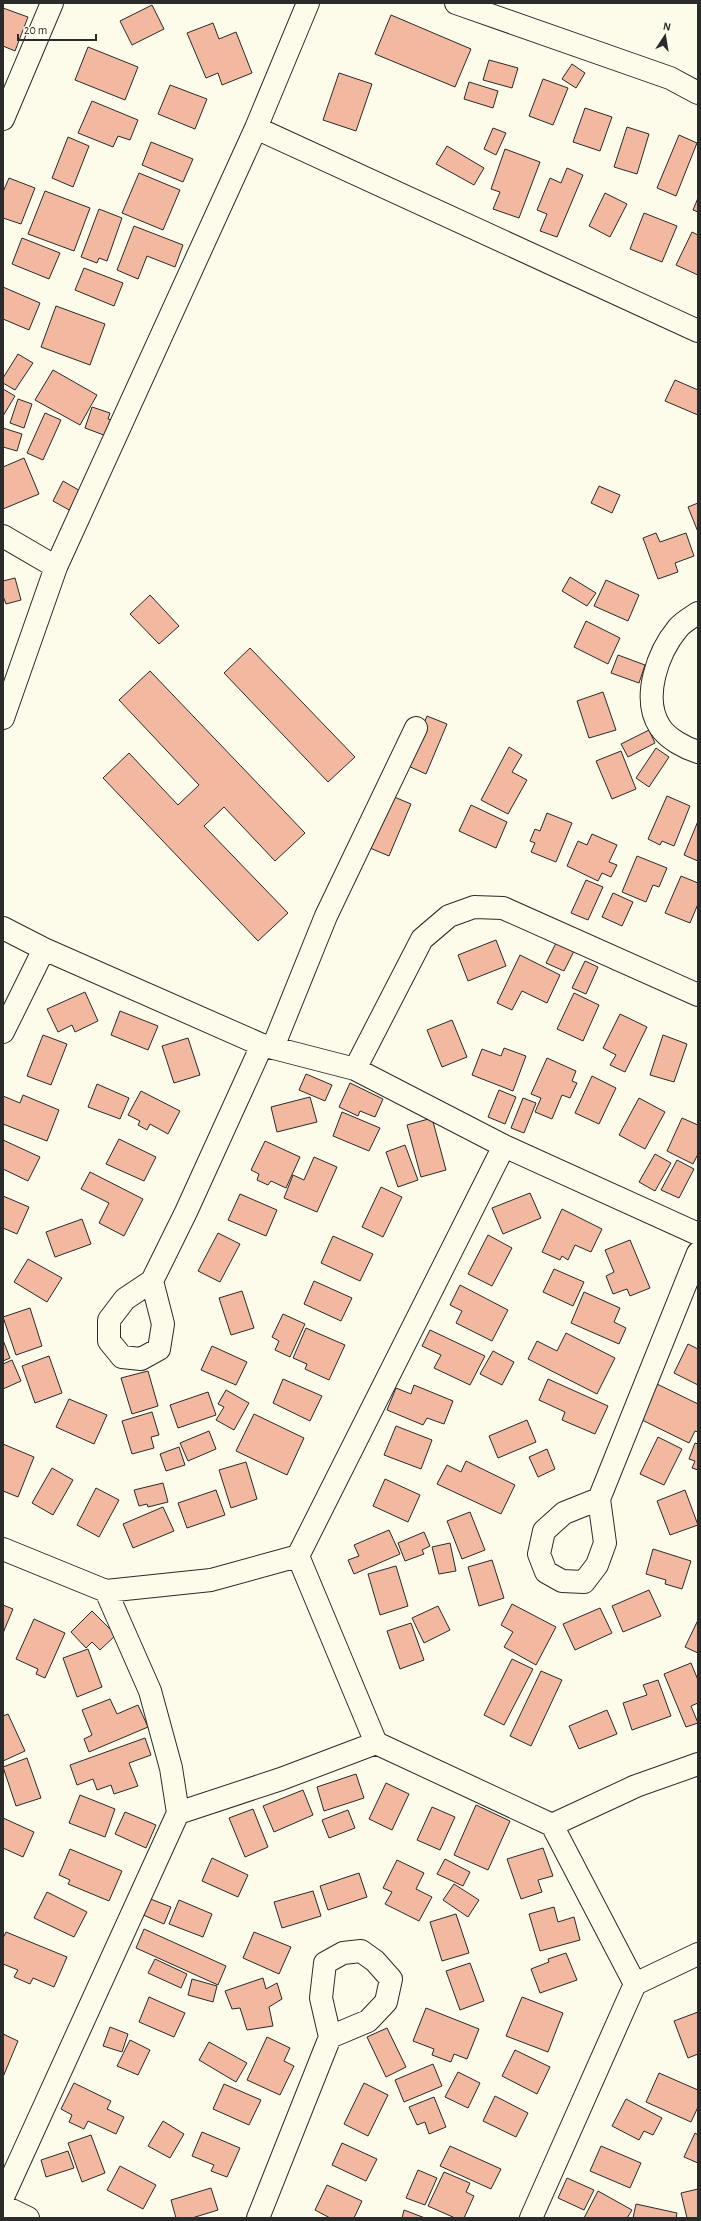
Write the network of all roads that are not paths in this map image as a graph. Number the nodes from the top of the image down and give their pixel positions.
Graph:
1 (52, 3) edge
2 (456, 3) edge
3 (302, 5) edge
4 (698, 93) edge
5 (3, 118) edge
6 (256, 128) junction
7 (698, 332) edge
8 (3, 536) edge
9 (56, 567) junction
10 (698, 613) edge
11 (3, 718) edge
12 (416, 728) dead end
13 (698, 752) edge
14 (3, 928) edge
15 (44, 949) junction
16 (698, 995) edge
17 (3, 1032) edge
18 (267, 1046) junction
19 (355, 1069) junction
20 (504, 1146) junction
21 (698, 1234) edge
22 (698, 1253) edge
23 (152, 1281) dead end
24 (600, 1500) dead end
25 (3, 1549) edge
26 (298, 1556) junction
27 (106, 1590) junction
28 (376, 1743) junction
29 (698, 1764) edge
30 (178, 1813) junction
31 (552, 1825) junction
32 (698, 1954) edge
33 (635, 1984) junction
34 (330, 2037) dead end
35 (3, 2197) edge
36 (3, 2206) edge
37 (28, 2218) edge
38 (258, 2218) edge
39 (531, 2218) edge

1 - 5 street
2 - 4 street
3 - 6 street
6 - 7 street
6 - 9 street
8 - 9 street
9 - 11 street
10 - 13 street
12 - 18 street
14 - 15 street
15 - 17 street
15 - 18 street
16 - 19 street
18 - 19 street
18 - 23 street
19 - 20 street
20 - 21 street
20 - 26 street
22 - 24 street
25 - 27 street
26 - 27 street
26 - 28 street
27 - 30 street
28 - 30 street
28 - 31 street
29 - 31 street
30 - 35 street
31 - 33 street
32 - 33 street
33 - 39 street
34 - 38 street
36 - 37 street

